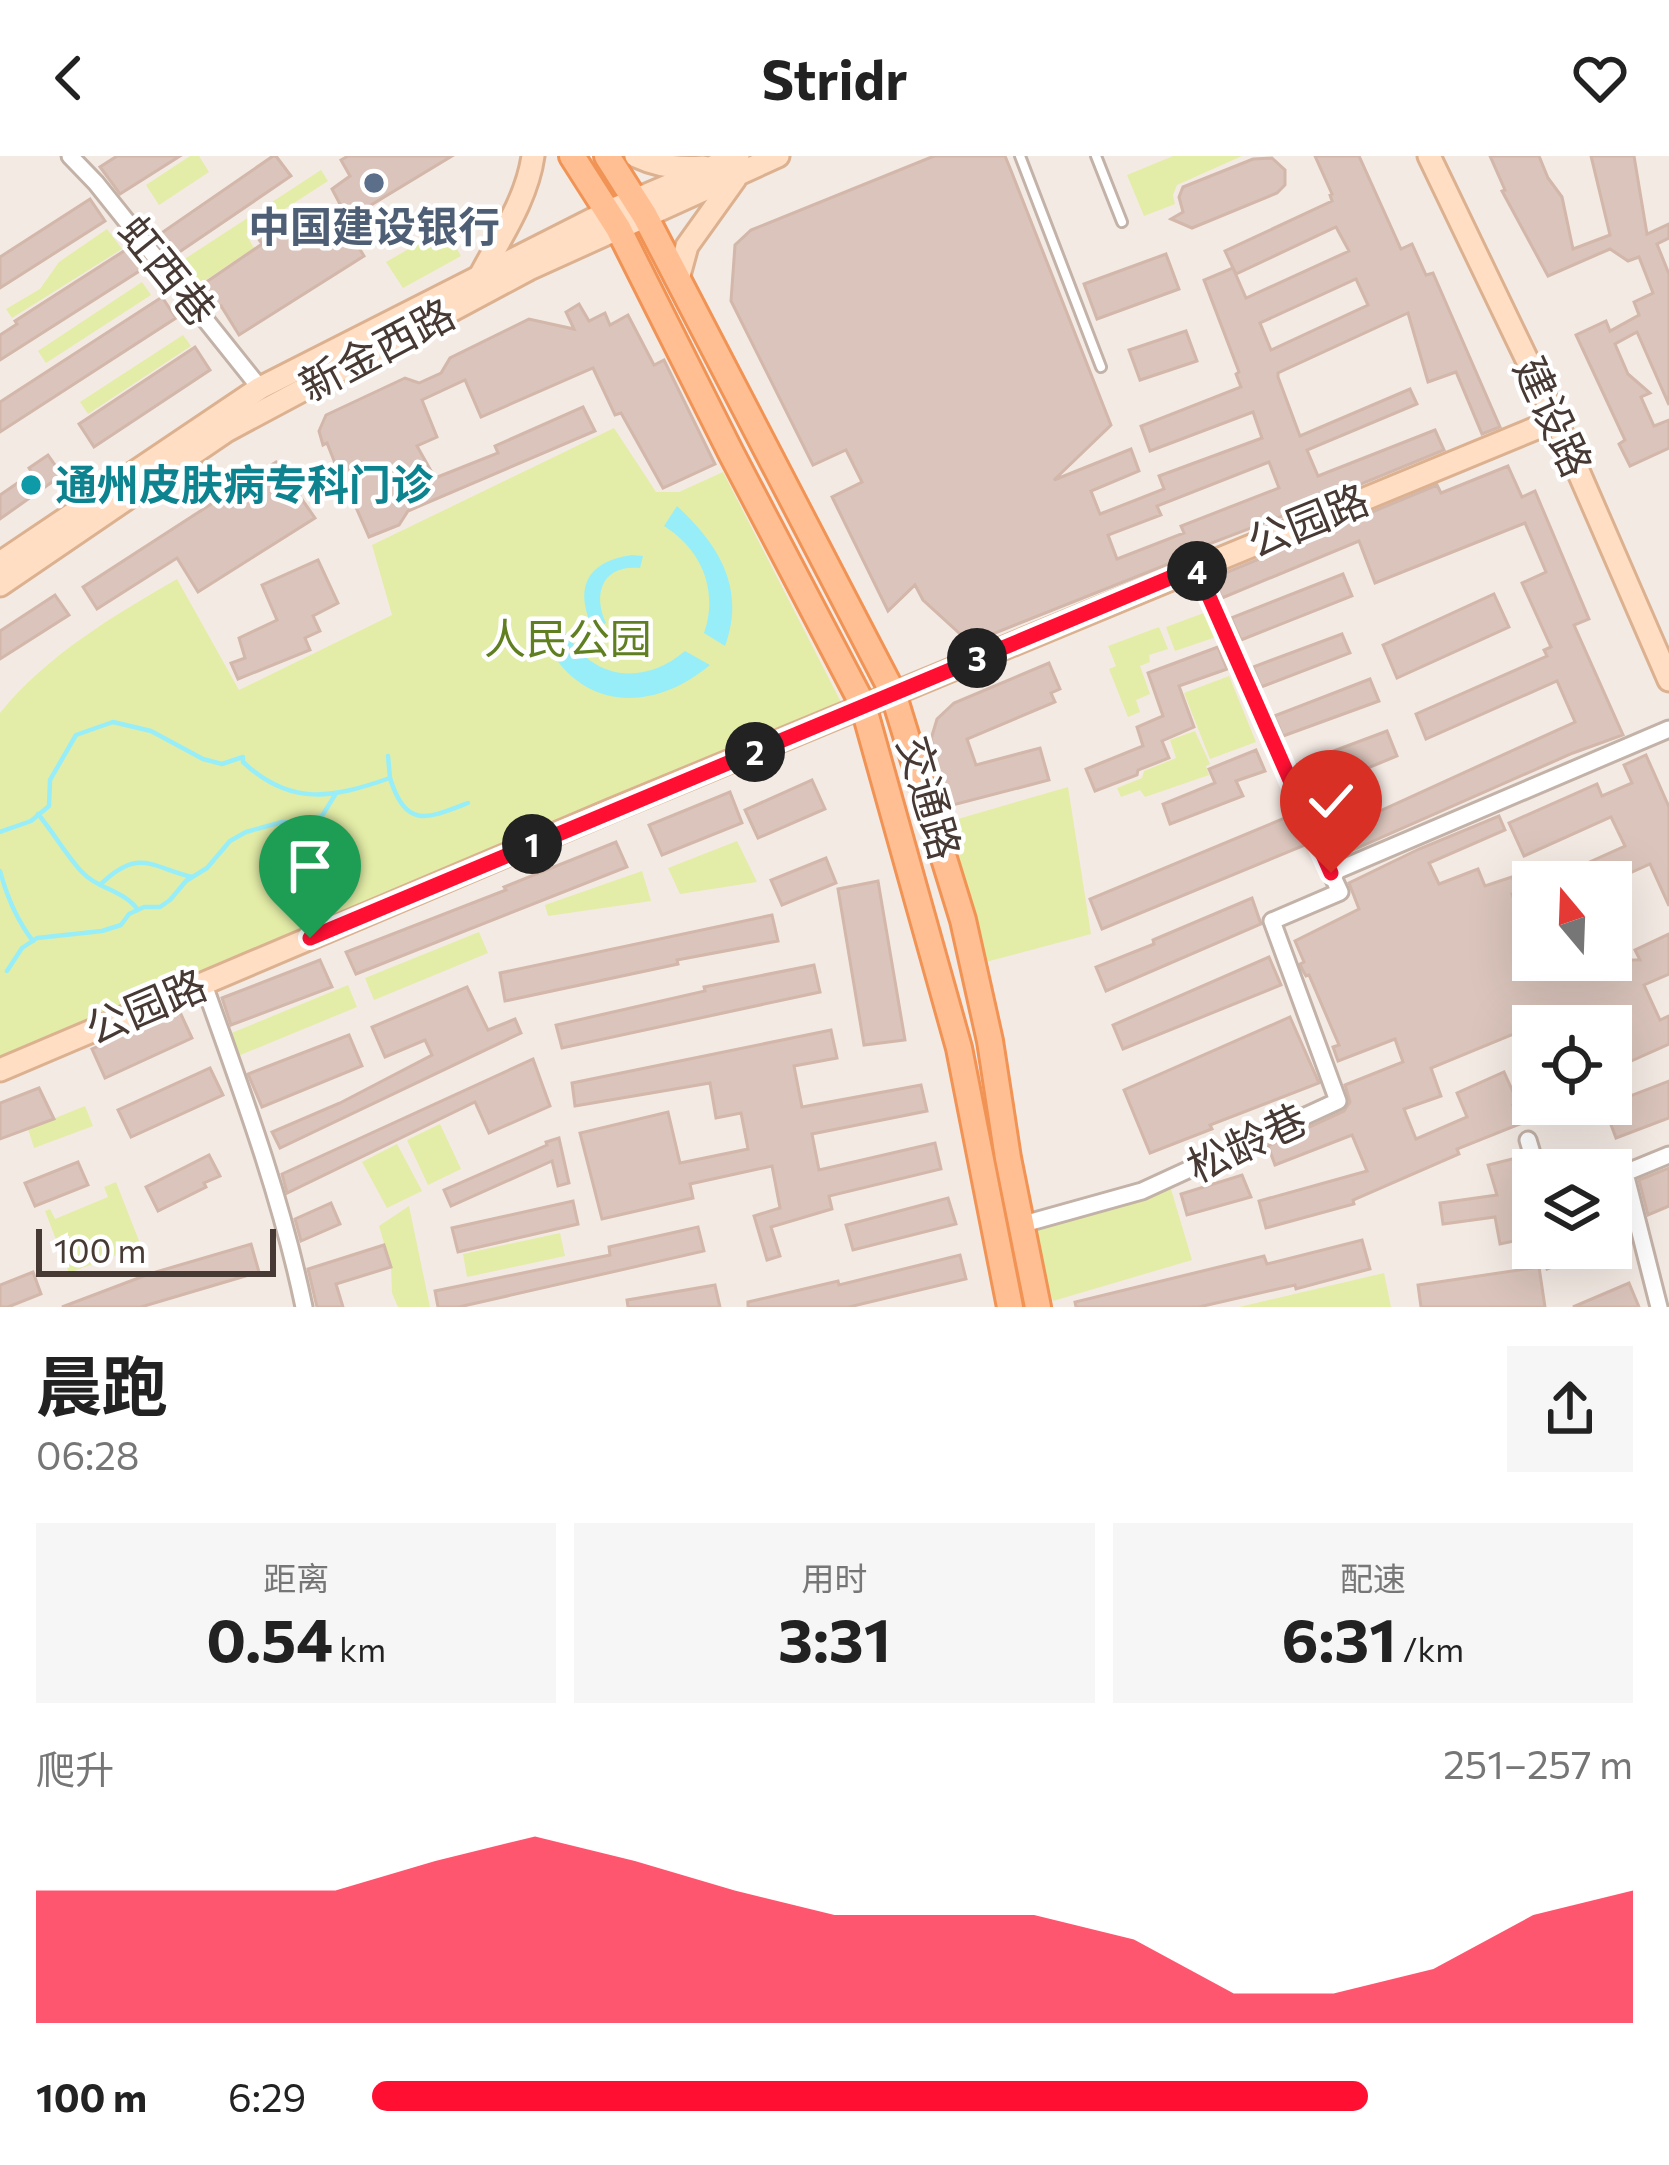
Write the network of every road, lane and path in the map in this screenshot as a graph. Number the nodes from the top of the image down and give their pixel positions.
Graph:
1 (70, 156) edge
2 (533, 156) edge
3 (572, 156) edge
4 (607, 156) edge
5 (636, 156) edge
6 (778, 156) edge
7 (1020, 156) edge
8 (1096, 156) edge
9 (1429, 156) edge
10 (1442, 156) edge
11 (738, 165) edge
12 (716, 166) junction
13 (640, 207) junction
14 (612, 220) junction
15 (1122, 222) dead end
16 (480, 276) junction
17 (678, 279) junction
18 (1101, 367) dead end
19 (260, 388) junction
20 (1556, 420) junction
21 (0, 562) edge
22 (1196, 567) junction
23 (0, 585) edge
24 (1669, 647) edge
25 (1669, 680) edge
26 (893, 693) junction
27 (863, 706) junction
28 (1669, 729) edge
29 (1331, 873) junction
30 (203, 982) junction
31 (0, 1070) edge
32 (1528, 1140) dead end
33 (1531, 1149) edge
34 (1669, 1155) edge
35 (1632, 1170) edge
36 (1632, 1221) edge
37 (1020, 1225) junction
38 (304, 1307) edge
39 (1010, 1307) edge
40 (1038, 1307) edge
41 (1659, 1307) edge

1 - 19 street, 虹西巷
2 - 16 street
3 - 14 main road, 交通路
4 - 13 main road, 交通路
5 - 12 street
6 - 11 street, 新金西路
7 - 18 lane
8 - 15 lane
9 - 20 street, 建设路
10 - 24 street, 建设路
11 - 12 street, 新金西路
11 - 13 street, 新金西路
11 - 17 street
12 - 13 street, 新金西路
13 - 14 street, 新金西路
13 - 17 main road, 交通路
14 - 16 street, 新金西路
14 - 23 street, 新金西路
14 - 27 main road, 交通路
16 - 19 street, 新金西路
17 - 26 main road, 交通路
19 - 21 street, 新金西路
20 - 22 street, 公园路
20 - 25 street, 建设路
22 - 26 street, 公园路
22 - 29 street
26 - 27 street, 公园路
26 - 37 main road, 交通路
27 - 30 street, 公园路
27 - 39 main road, 交通路
28 - 29 street, 松龄巷
29 - 37 street, 松龄巷
30 - 31 street, 公园路
30 - 38 street
32 - 33 street
34 - 35 street
36 - 41 street
37 - 40 main road, 交通路

